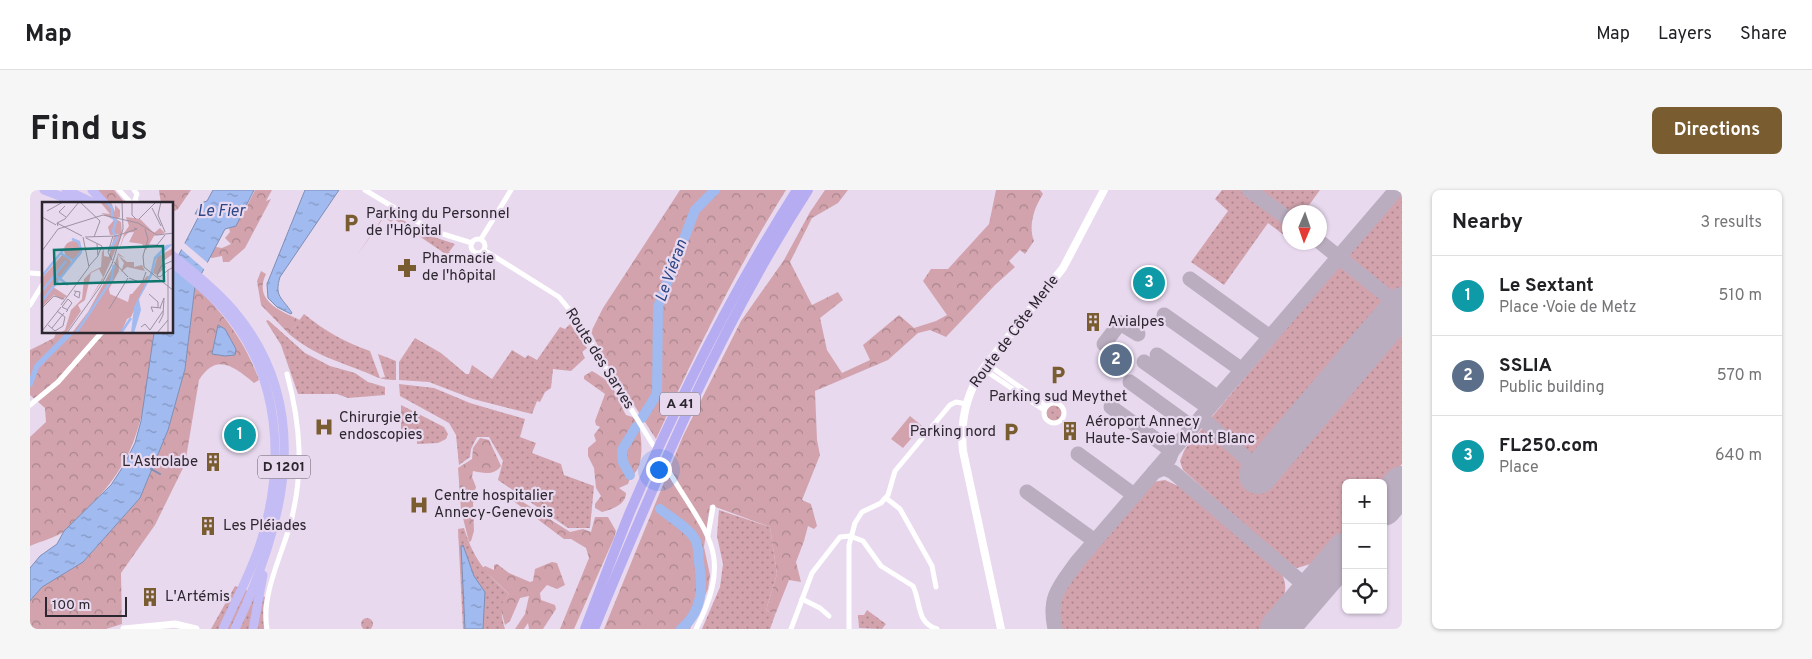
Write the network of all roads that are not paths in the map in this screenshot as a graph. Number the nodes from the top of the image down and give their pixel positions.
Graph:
1 (44, 190) edge
2 (54, 190) edge
3 (66, 190) edge
4 (92, 190) edge
5 (119, 190) edge
6 (134, 190) edge
7 (364, 190) edge
8 (511, 190) edge
9 (797, 190) edge
10 (808, 190) edge
11 (1104, 190) edge
12 (76, 202) edge
13 (81, 202) edge
14 (92, 202) edge
15 (103, 202) edge
16 (134, 202) edge
17 (481, 239) junction
18 (472, 243) junction
19 (484, 250) junction
20 (174, 257) edge
21 (174, 265) edge
22 (42, 285) edge
23 (30, 305) edge
24 (226, 307) junction
25 (100, 334) edge
26 (985, 366) junction
27 (287, 374) dead end
28 (966, 404) junction
29 (30, 405) edge
30 (1046, 408) dead end
31 (652, 445) dead end
32 (668, 470) dead end
33 (886, 498) junction
34 (713, 507) dead end
35 (708, 535) junction
36 (850, 536) junction
37 (270, 541) junction
38 (936, 587) dead end
39 (802, 599) junction
40 (829, 616) dead end
41 (224, 628) edge
42 (124, 629) edge
43 (196, 629) edge
44 (235, 629) edge
45 (254, 629) edge
46 (267, 629) edge
47 (585, 629) edge
48 (594, 629) edge
49 (696, 629) edge
50 (791, 629) edge
51 (849, 629) edge
52 (937, 629) edge
53 (1001, 629) edge

1 - 12 highway
2 - 13 highway
3 - 14 highway
4 - 15 highway
5 - 16 street
6 - 16 street
7 - 18 street
8 - 17 street
9 - 47 highway, A 41
10 - 48 highway, A 41
11 - 26 main road, Route de Côte Merle
17 - 18 street
17 - 19 street
18 - 19 street
19 - 31 street, Route des Sarves
20 - 24 highway, D 1201
21 - 24 highway
22 - 23 street
24 - 37 highway, D 1201
24 - 41 highway, D 1201
25 - 29 street
26 - 28 main road, Route de Côte Merle
26 - 30 street
27 - 46 street
28 - 33 street
28 - 53 main road, Route de Côte Merle
32 - 35 street
33 - 36 street
33 - 38 street
34 - 35 street
35 - 49 street
36 - 39 street
36 - 51 street
36 - 52 street
37 - 44 highway
37 - 45 highway, D 1201
39 - 40 street
39 - 50 street
42 - 43 street

